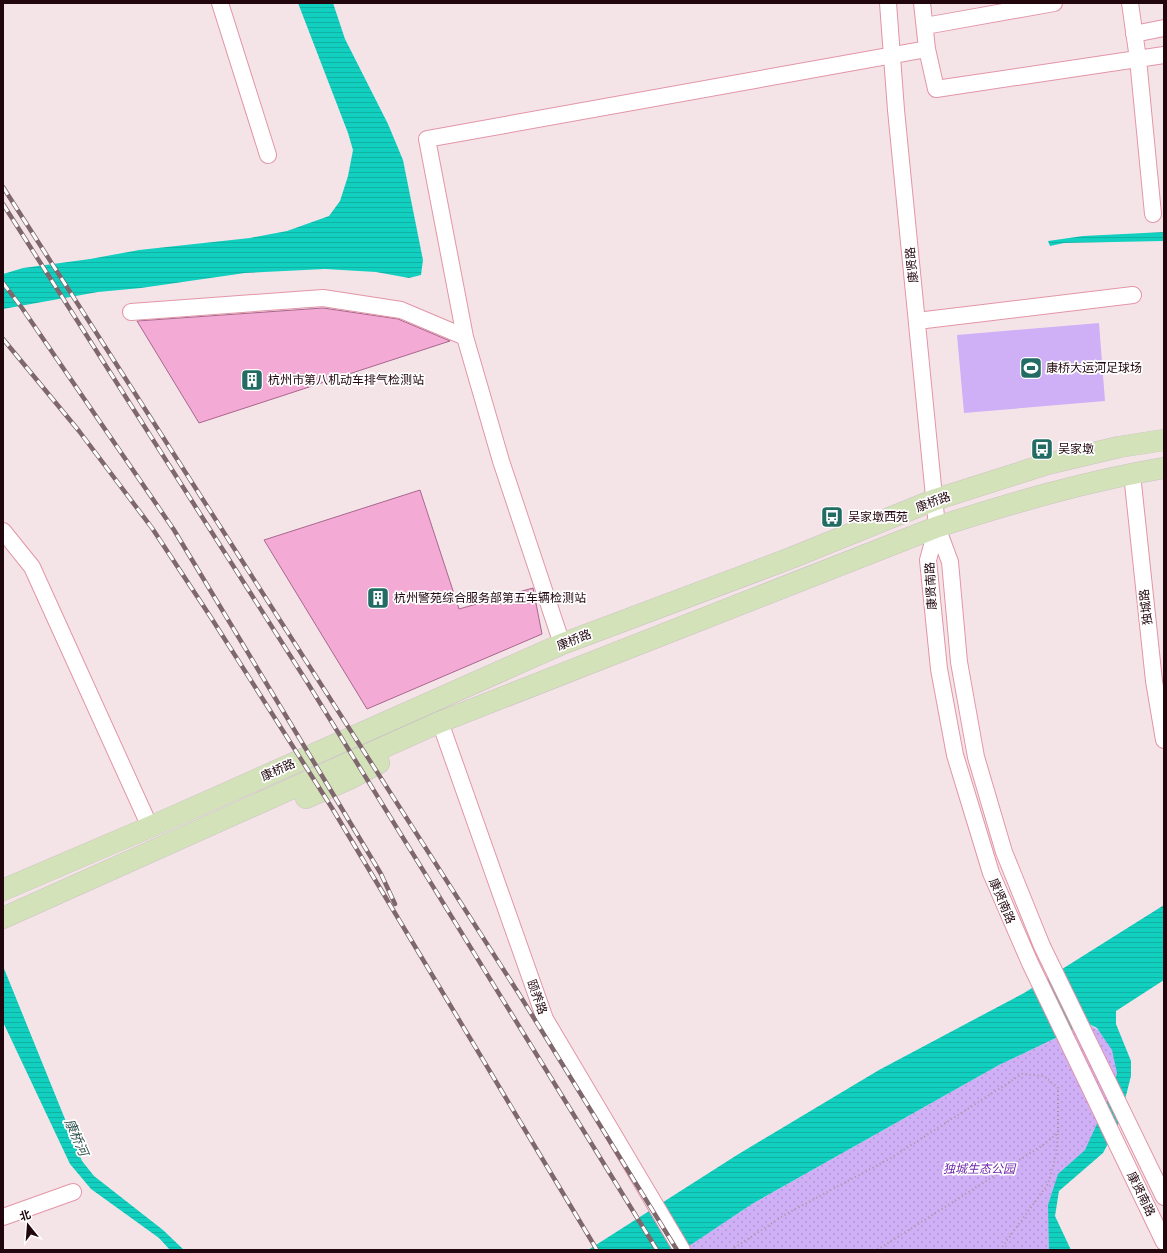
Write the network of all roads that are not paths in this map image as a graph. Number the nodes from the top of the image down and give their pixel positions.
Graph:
1 (220, 3) edge
2 (888, 3) edge
3 (922, 3) edge
4 (1054, 3) edge
5 (1130, 3) edge
6 (925, 26) junction
7 (1164, 28) edge
8 (1134, 34) junction
9 (927, 49) junction
10 (892, 55) junction
11 (1164, 55) edge
12 (1138, 59) junction
13 (268, 155) dead end
14 (1153, 214) dead end
15 (1133, 295) dead end
16 (131, 312) dead end
17 (917, 321) junction
18 (465, 336) junction
19 (1164, 440) edge
20 (1164, 468) edge
21 (1132, 474) junction
22 (934, 500) junction
23 (936, 527) junction
24 (3, 531) edge
25 (562, 644) junction
26 (440, 722) junction
27 (1164, 740) edge
28 (150, 827) junction
29 (3, 890) edge
30 (3, 918) edge
31 (73, 1192) dead end
32 (1164, 1197) edge
33 (3, 1217) edge
34 (1164, 1242) edge
35 (682, 1250) edge

1 - 13 street
2 - 10 street, 康贤路
3 - 6 street
4 - 6 street
5 - 8 street
6 - 9 street
7 - 8 street
8 - 12 street
9 - 10 street
9 - 12 street
10 - 17 street, 康贤路
10 - 18 street
11 - 12 street
12 - 14 street
15 - 17 street
16 - 18 street
17 - 22 street, 康贤路
18 - 25 street
19 - 22 main road, 康桥路
20 - 21 main road, 康桥路
21 - 23 main road, 康桥路
21 - 27 street, 独城路
22 - 23 street, 康贤路
22 - 25 main road, 康桥路
23 - 26 main road, 康桥路
23 - 32 street, 康贤南路
23 - 34 street, 康贤南路
24 - 28 street
25 - 28 main road, 康桥路
26 - 30 main road, 康桥路
26 - 35 street, 颐养路
28 - 29 main road, 康桥路
31 - 33 street

